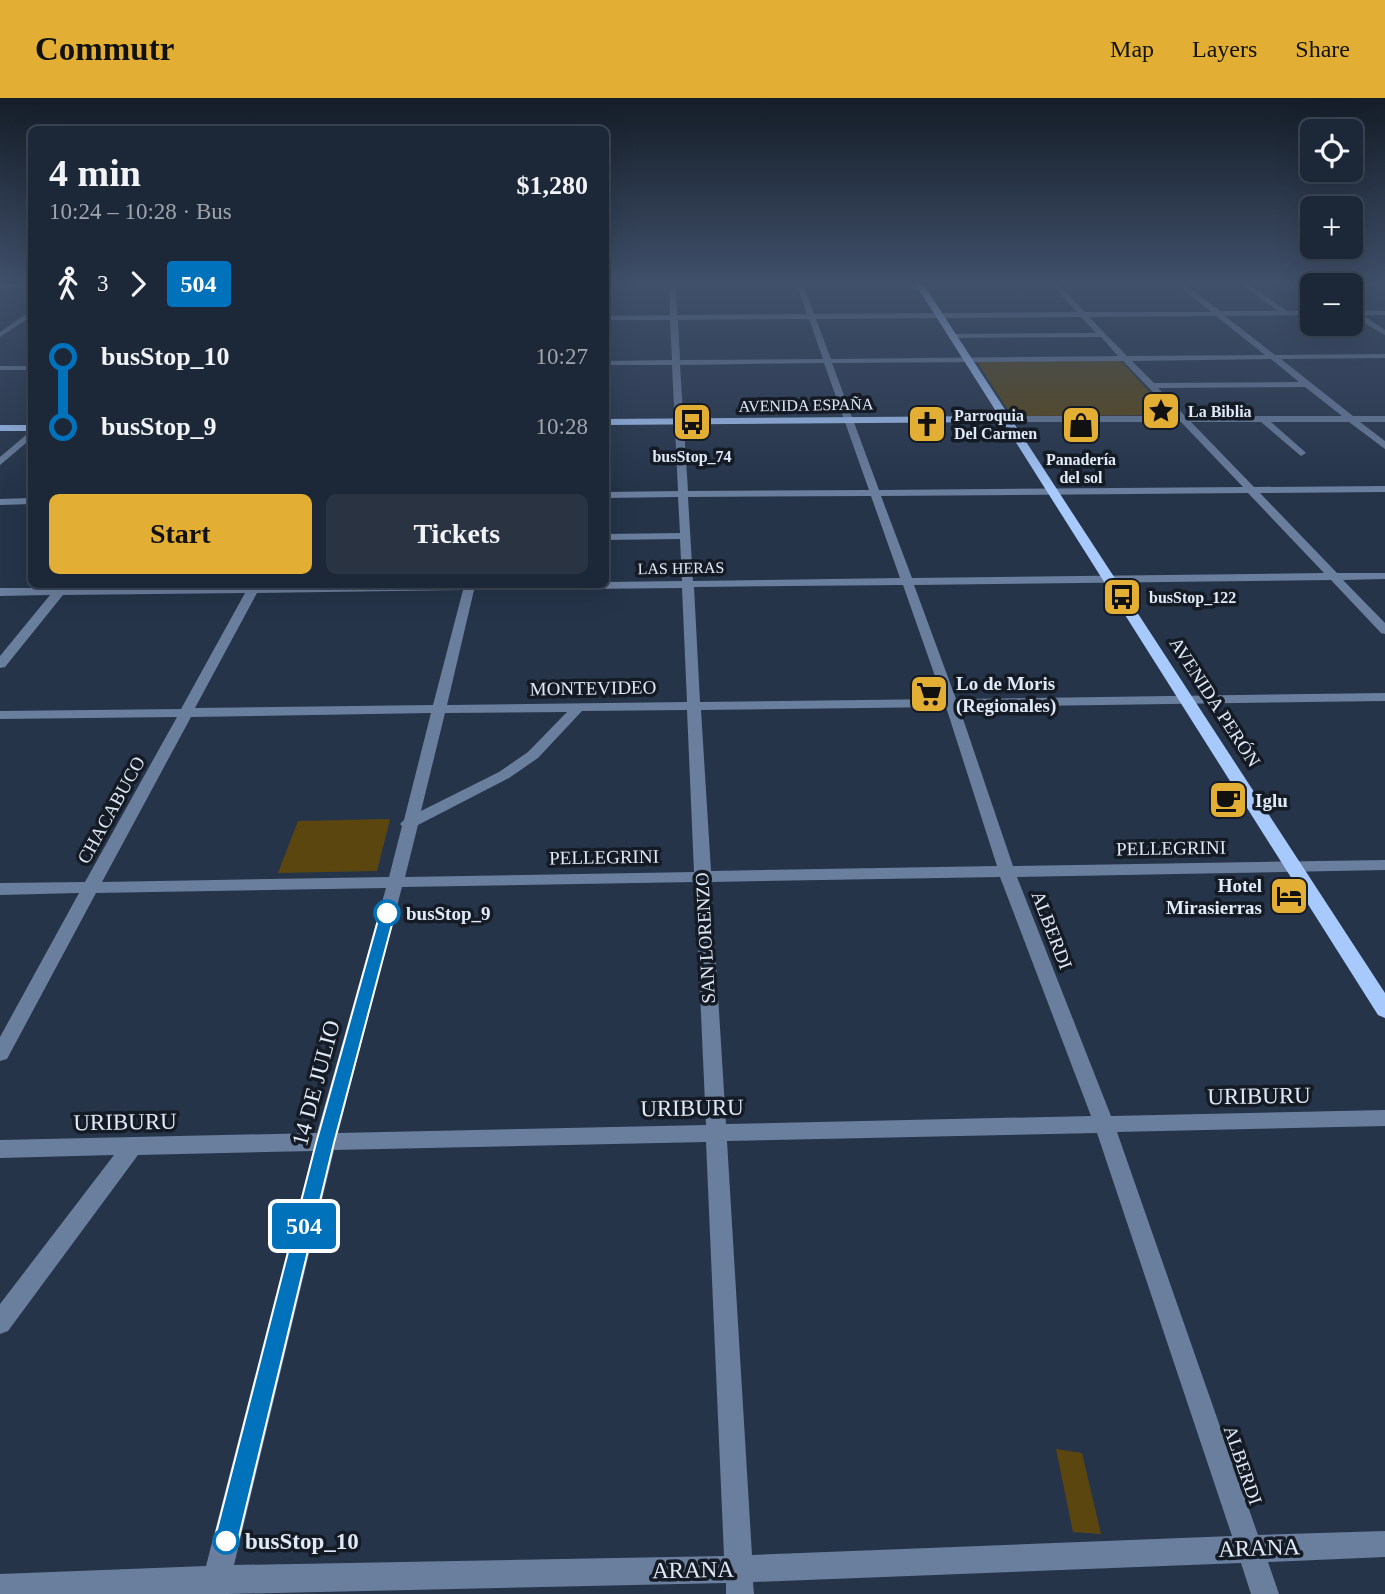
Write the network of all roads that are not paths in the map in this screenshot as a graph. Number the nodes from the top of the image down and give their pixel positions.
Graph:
1 (676, 352) edge
2 (825, 352) edge
3 (963, 352) edge
4 (1118, 352) edge
5 (1266, 352) edge
6 (1385, 356) edge
7 (1273, 357) junction
8 (1124, 358) junction
9 (968, 360) junction
10 (828, 361) junction
11 (609, 363) edge
12 (676, 363) junction
13 (0, 368) edge
14 (28, 368) edge
15 (1307, 384) junction
16 (1150, 386) junction
17 (1349, 417) junction
18 (1385, 417) edge
19 (1182, 418) junction
20 (1007, 419) junction
21 (849, 420) junction
22 (1264, 420) junction
23 (609, 422) edge
24 (679, 422) junction
25 (0, 428) edge
26 (28, 428) edge
27 (28, 437) edge
28 (1385, 446) edge
29 (1301, 453) dead end
30 (0, 462) edge
31 (1251, 489) junction
32 (1385, 489) edge
33 (1054, 491) junction
34 (876, 493) junction
35 (609, 495) edge
36 (683, 495) junction
37 (28, 501) edge
38 (0, 502) edge
39 (685, 536) junction
40 (609, 537) edge
41 (1334, 576) junction
42 (1385, 576) edge
43 (1110, 578) junction
44 (908, 582) junction
45 (687, 584) junction
46 (609, 585) edge
47 (62, 588) edge
48 (253, 588) edge
49 (469, 588) edge
50 (0, 592) edge
51 (1385, 630) edge
52 (0, 664) edge
53 (1385, 697) edge
54 (1187, 699) junction
55 (951, 702) junction
56 (693, 706) junction
57 (579, 707) junction
58 (439, 709) junction
59 (186, 712) junction
60 (0, 715) edge
61 (408, 824) junction
62 (1385, 865) edge
63 (1293, 866) junction
64 (1007, 873) junction
65 (702, 876) junction
66 (396, 881) junction
67 (91, 888) junction
68 (0, 889) edge
69 (1385, 1010) edge
70 (0, 1054) edge
71 (1385, 1118) edge
72 (1104, 1124) junction
73 (715, 1132) junction
74 (325, 1143) junction
75 (133, 1146) junction
76 (0, 1149) edge
77 (0, 1323) edge
78 (1385, 1544) edge
79 (1249, 1548) junction
80 (739, 1582) edge
81 (215, 1587) edge
82 (0, 1588) edge
83 (1265, 1594) edge

1 - 12 street, SAN LORENZO
2 - 10 street, ALBERDI
3 - 9 main road, AVENIDA PERÓN
4 - 8 street
5 - 7 street
6 - 7 street
7 - 8 street
7 - 15 street
8 - 9 street
8 - 16 street
9 - 10 street
9 - 20 main road, AVENIDA PERÓN
10 - 12 street
10 - 21 street, ALBERDI
11 - 12 street
12 - 24 street, SAN LORENZO
13 - 14 street
15 - 16 street
15 - 17 street
16 - 19 street
17 - 18 street
17 - 19 street
17 - 22 street
17 - 28 street
19 - 20 street
19 - 22 street
19 - 31 street
20 - 21 main road, AVENIDA ESPAÑA
20 - 33 main road, AVENIDA PERÓN
21 - 24 main road, AVENIDA ESPAÑA
21 - 34 street, ALBERDI
22 - 29 street
23 - 24 main road, AVENIDA ESPAÑA
24 - 36 street, SAN LORENZO
25 - 26 main road
27 - 30 street
31 - 32 street
31 - 33 street
31 - 41 street
33 - 34 street
33 - 43 main road, AVENIDA PERÓN
34 - 36 street
34 - 44 street, ALBERDI
35 - 36 street
36 - 39 street, SAN LORENZO
37 - 38 street
39 - 40 street
39 - 45 street, SAN LORENZO
41 - 42 street, LAS HERAS
41 - 43 street, LAS HERAS
41 - 51 street
43 - 44 street, LAS HERAS
43 - 54 main road, AVENIDA PERÓN
44 - 45 street, LAS HERAS
44 - 55 street, ALBERDI
45 - 46 street, LAS HERAS
45 - 56 street, SAN LORENZO
47 - 50 street, LAS HERAS
47 - 52 street
48 - 59 street, CHACABUCO
49 - 58 street, 14 DE JULIO
53 - 54 street, MONTEVIDEO
54 - 55 street, MONTEVIDEO
54 - 63 main road, AVENIDA PERÓN
55 - 56 street, MONTEVIDEO
55 - 64 street, ALBERDI
56 - 57 street, MONTEVIDEO
56 - 65 street, SAN LORENZO
57 - 58 street, MONTEVIDEO
57 - 61 street
58 - 59 street, MONTEVIDEO
58 - 61 street, 14 DE JULIO
59 - 60 street, MONTEVIDEO
59 - 67 street, CHACABUCO
61 - 66 street, 14 DE JULIO
62 - 63 street, PELLEGRINI
63 - 64 street, PELLEGRINI
63 - 69 main road, AVENIDA PERÓN
64 - 65 street, PELLEGRINI
64 - 72 street, ALBERDI
65 - 66 street, PELLEGRINI
65 - 73 street, SAN LORENZO
66 - 67 street, PELLEGRINI
66 - 74 street, 14 DE JULIO
67 - 68 street, PELLEGRINI
67 - 70 street, CHACABUCO
71 - 72 street, URIBURU
72 - 73 street, URIBURU
72 - 79 street, ALBERDI
73 - 74 street, URIBURU
73 - 80 street, SAN LORENZO
74 - 75 street, URIBURU
74 - 81 street, 14 DE JULIO
75 - 76 street, URIBURU
75 - 77 street
78 - 79 street, ARANA
79 - 80 street, ARANA
79 - 83 street, ALBERDI
80 - 81 street, ARANA
81 - 82 street, ARANA

